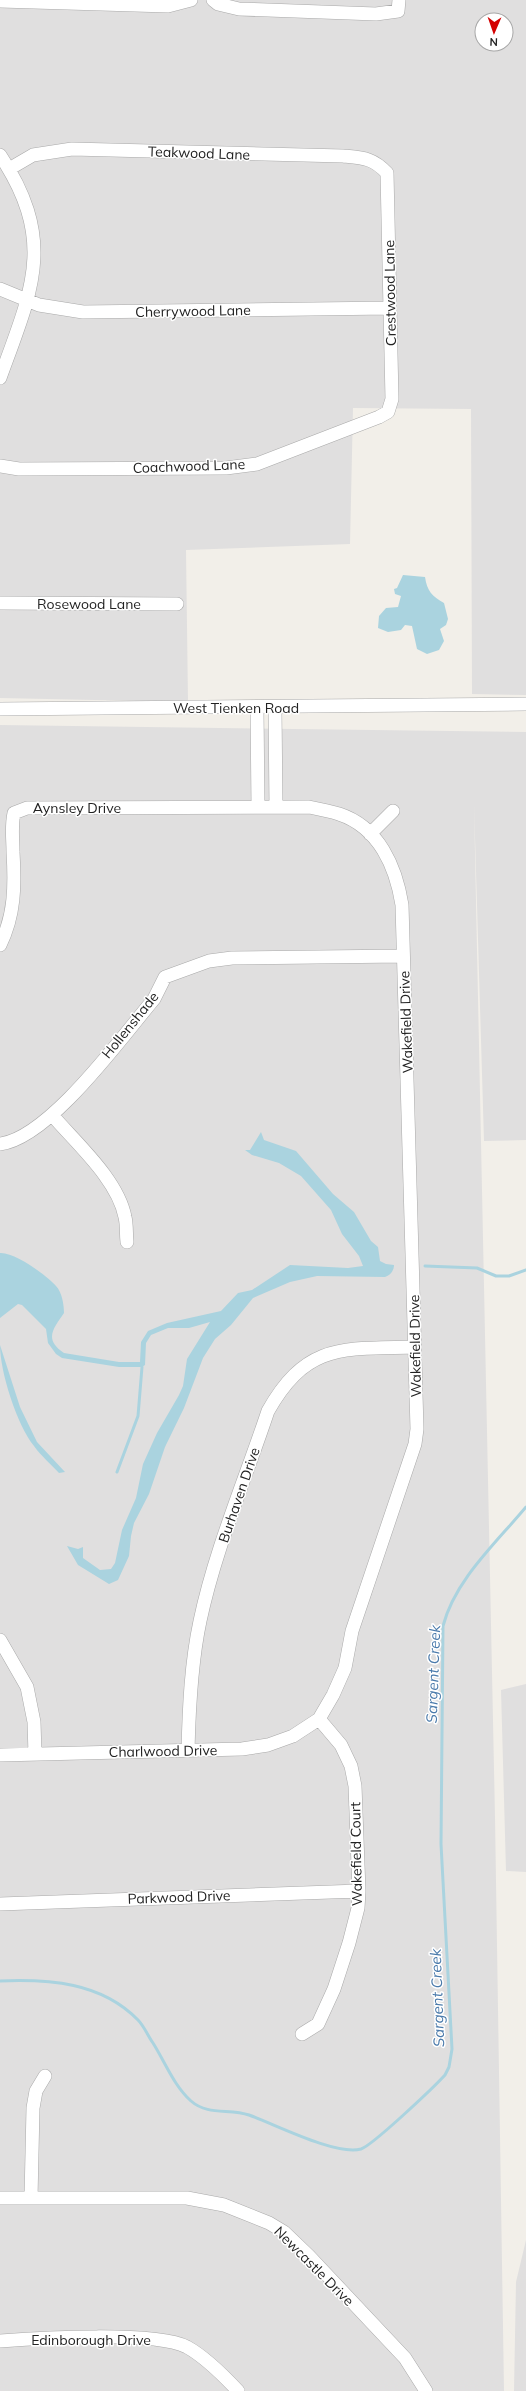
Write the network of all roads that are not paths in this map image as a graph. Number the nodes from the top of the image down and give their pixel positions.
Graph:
1 (191, 0) edge
2 (212, 0) edge
3 (399, 0) edge
4 (0, 1) edge
5 (80, 1) edge
6 (0, 156) edge
7 (9, 169) junction
8 (387, 173) joint
9 (0, 289) edge
10 (28, 299) junction
11 (390, 308) junction
12 (0, 378) edge
13 (388, 412) joint
14 (1, 465) edge
15 (0, 604) edge
16 (177, 604) dead end
17 (526, 704) edge
18 (256, 708) junction
19 (275, 708) junction
20 (0, 709) edge
21 (258, 807) junction
22 (276, 807) junction
23 (393, 811) dead end
24 (370, 834) junction
25 (0, 945) edge
26 (403, 956) junction
27 (53, 1116) junction
28 (0, 1144) edge
29 (127, 1242) dead end
30 (415, 1347) junction
31 (0, 1640) edge
32 (318, 1719) junction
33 (188, 1751) junction
34 (35, 1754) junction
35 (0, 1755) edge
36 (359, 1891) junction
37 (0, 1904) edge
38 (302, 2034) dead end
39 (45, 2076) dead end
40 (0, 2198) edge
41 (31, 2198) junction
42 (0, 2341) edge
43 (238, 2391) edge
44 (426, 2391) edge

1 - 5 street
2 - 3 street
4 - 5 street
6 - 7 street
7 - 8 street, Teakwood Lane
7 - 10 street
8 - 11 street, Crestwood Lane
9 - 10 street, Cherrywood Lane
10 - 11 street, Cherrywood Lane
10 - 12 street
11 - 13 street, Crestwood Lane
13 - 14 street, Coachwood Lane
15 - 16 street, Rosewood Lane
17 - 19 street, West Tienken Road
18 - 19 street, West Tienken Road
18 - 20 street, West Tienken Road
18 - 21 street
19 - 22 street
21 - 22 street, Aynsley Drive
21 - 25 street, Aynsley Drive
22 - 24 street, Aynsley Drive
23 - 24 street
24 - 26 street, Wakefield Drive
26 - 27 street, Hollenshade
26 - 30 street, Wakefield Drive
27 - 28 street, Hollenshade
27 - 29 street
30 - 32 street, Wakefield Drive
30 - 33 street, Burhaven Drive
31 - 34 street
32 - 33 street, Charlwood Drive
32 - 36 street, Wakefield Court
33 - 34 street, Charlwood Drive
34 - 35 street, Charlwood Drive
36 - 37 street, Parkwood Drive
36 - 38 street, Wakefield Court
39 - 41 street
40 - 41 street, Newcastle Drive
41 - 44 street, Newcastle Drive
42 - 43 street, Edinborough Drive

